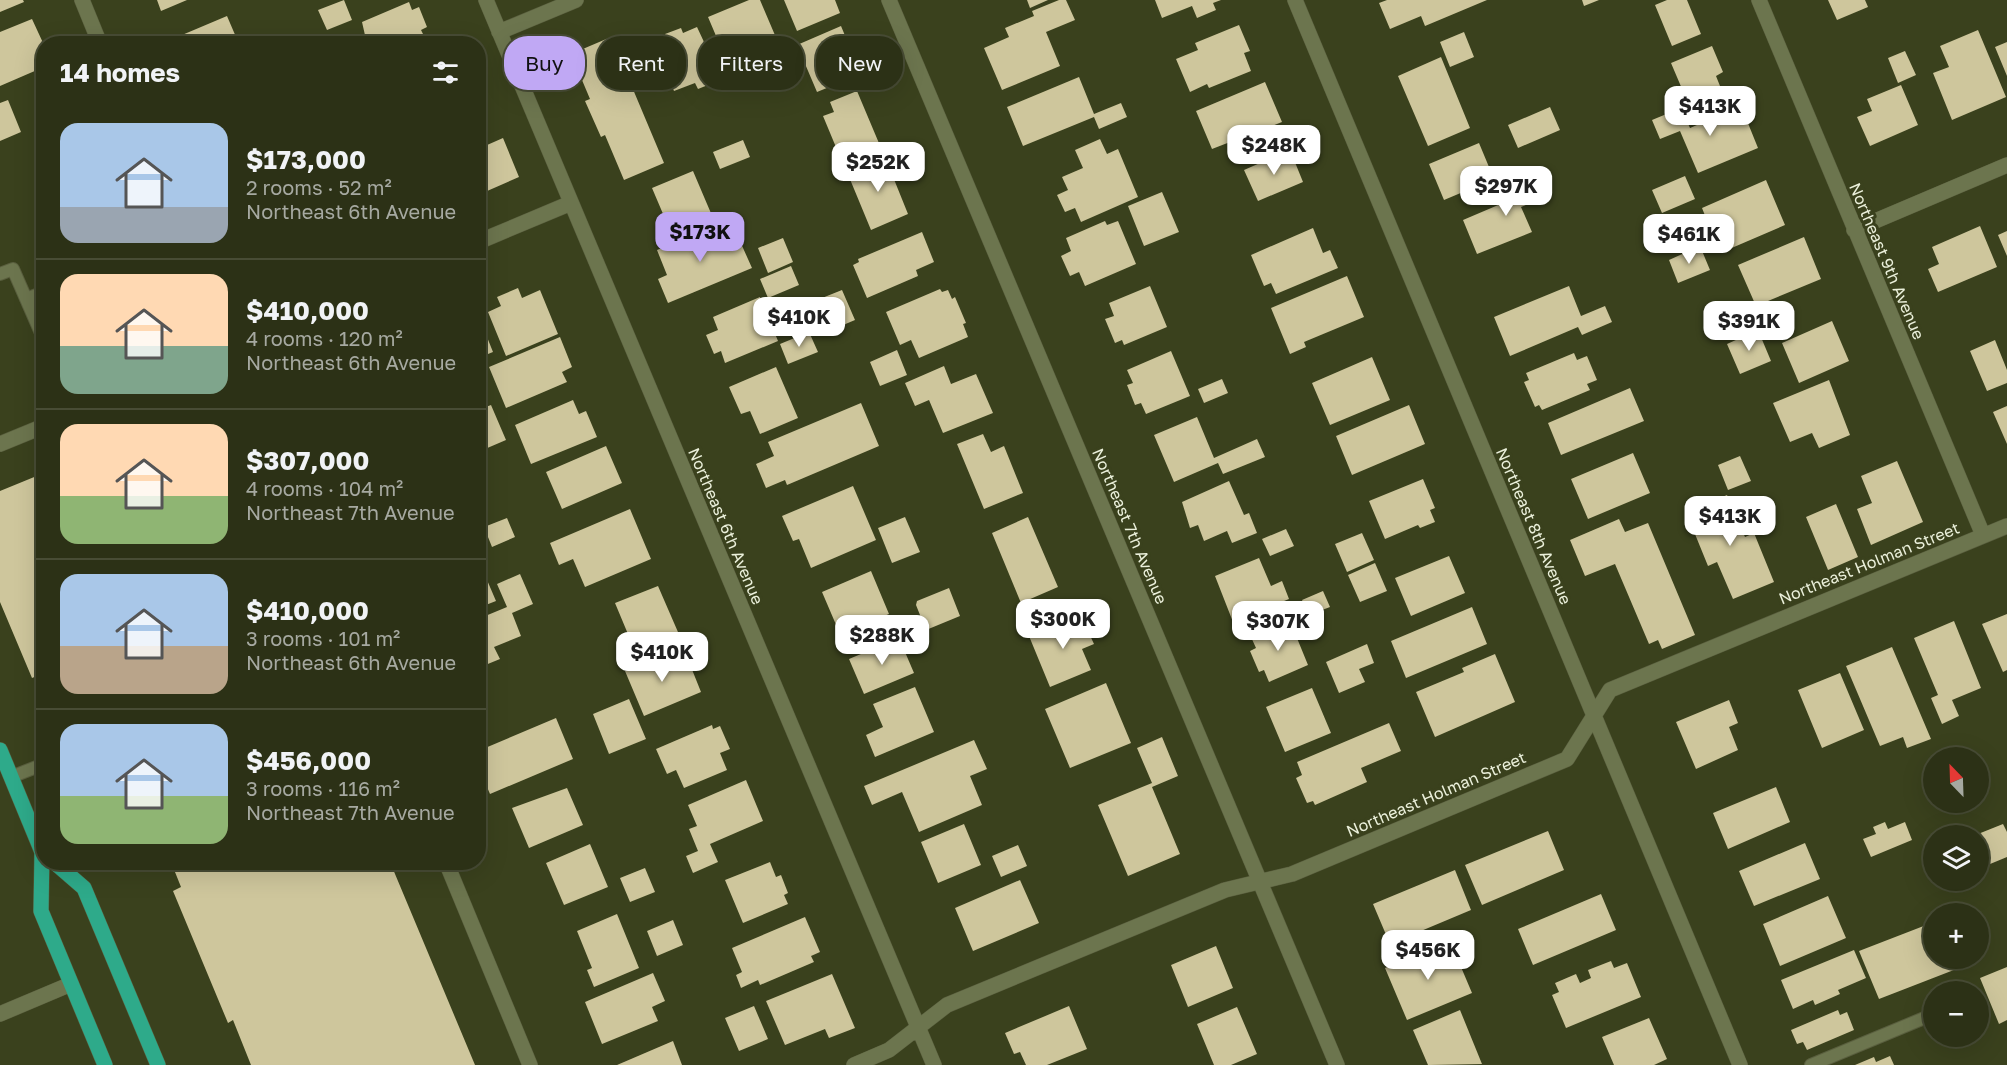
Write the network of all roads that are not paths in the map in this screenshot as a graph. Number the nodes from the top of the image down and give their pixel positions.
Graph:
1 (82, 0) edge
2 (486, 0) edge
3 (576, 0) edge
4 (889, 0) edge
5 (1295, 0) edge
6 (1758, 0) edge
7 (499, 32) junction
8 (97, 36) edge
9 (2007, 165) edge
10 (571, 204) junction
11 (1854, 230) junction
12 (486, 239) edge
13 (0, 274) edge
14 (36, 295) edge
15 (26, 299) junction
16 (36, 321) edge
17 (36, 429) edge
18 (0, 444) edge
19 (2007, 526) edge
20 (1983, 535) junction
21 (1594, 717) junction
22 (0, 750) edge
23 (36, 767) edge
24 (11, 777) junction
25 (36, 833) edge
26 (44, 870) edge
27 (63, 870) edge
28 (449, 870) edge
29 (1260, 882) junction
30 (71, 984) junction
31 (0, 1014) edge
32 (1923, 1019) edge
33 (918, 1027) junction
34 (105, 1065) edge
35 (158, 1065) edge
36 (530, 1065) edge
37 (854, 1065) edge
38 (934, 1065) edge
39 (1337, 1065) edge
40 (1740, 1065) edge
41 (1811, 1065) edge

1 - 8 street
2 - 7 street, Northeast 6th Avenue
3 - 7 street
4 - 29 street, Northeast 7th Avenue
5 - 21 street, Northeast 8th Avenue
6 - 11 street, Northeast 9th Avenue
7 - 10 street, Northeast 6th Avenue
9 - 11 street
10 - 12 street
10 - 33 street, Northeast 6th Avenue
11 - 20 street, Northeast 9th Avenue
13 - 15 lane
14 - 15 lane
15 - 16 lane
17 - 18 street
19 - 20 street, Northeast Holman Street
20 - 21 street, Northeast Holman Street
21 - 29 street, Northeast Holman Street
21 - 40 street, Northeast 8th Avenue
22 - 24 main road
23 - 24 lane
24 - 25 main road
26 - 30 main road
27 - 35 main road
28 - 36 street
29 - 33 street, Northeast Holman Street
29 - 39 street, Northeast 7th Avenue
30 - 31 street
30 - 34 main road
32 - 41 lane
33 - 37 street, Northeast Holman Street
33 - 38 street, Northeast 6th Avenue

